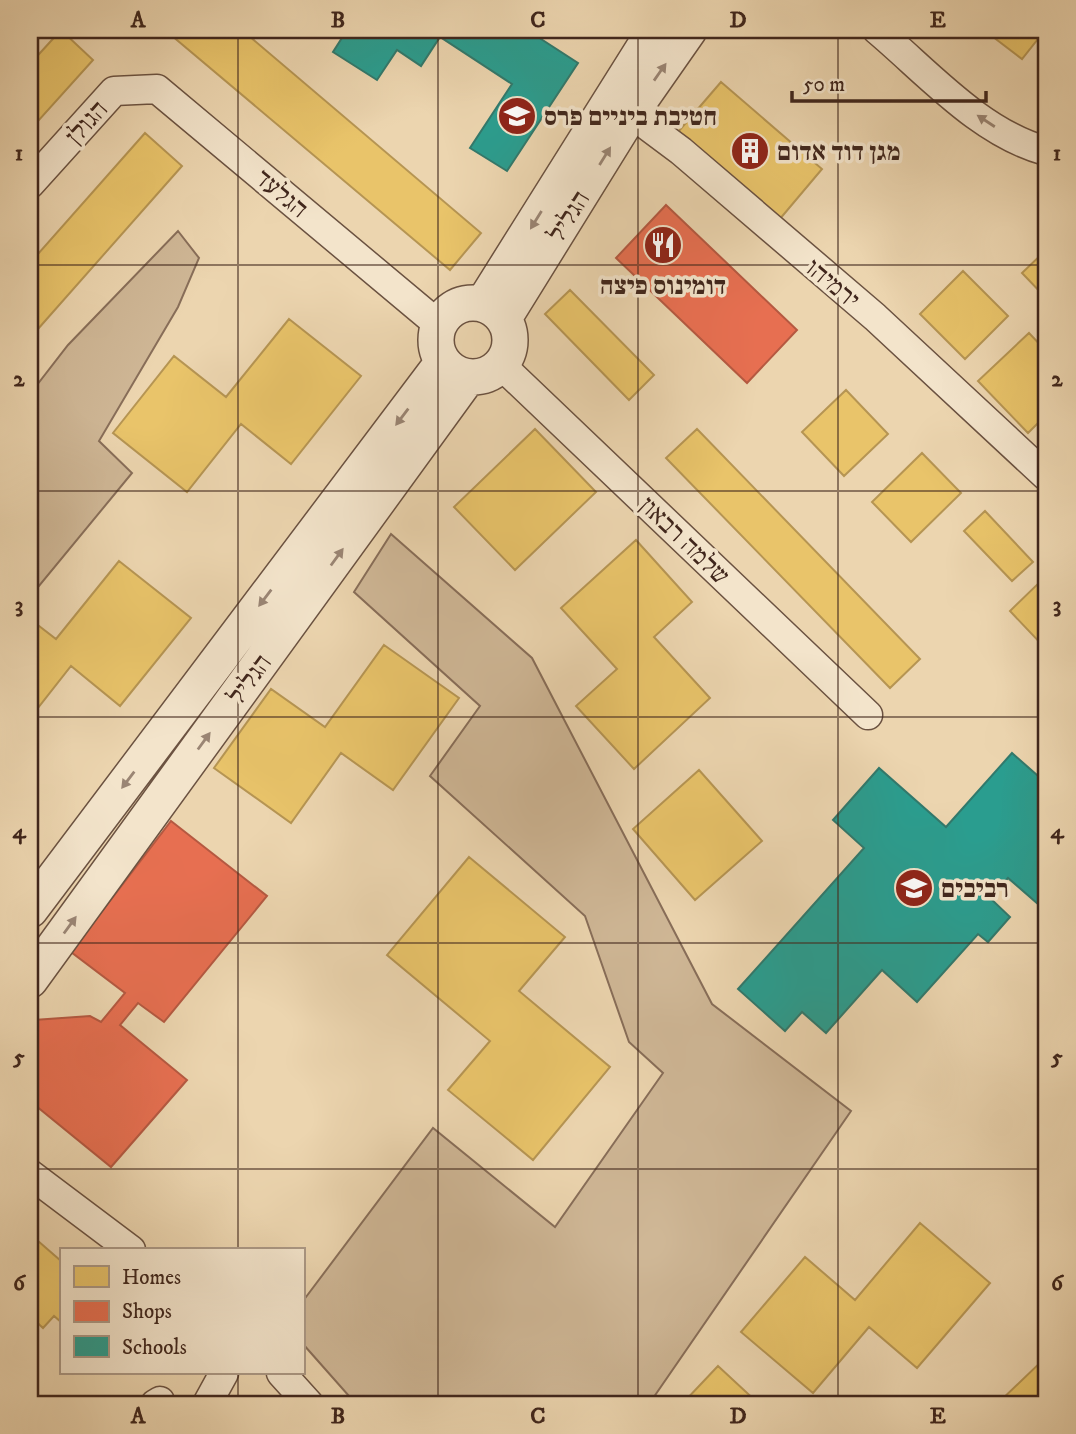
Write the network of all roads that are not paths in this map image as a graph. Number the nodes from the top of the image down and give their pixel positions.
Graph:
1 (656, 30) edge
2 (689, 30) edge
3 (877, 30) edge
4 (114, 91) joint
5 (621, 106) junction
6 (1046, 151) edge
7 (30, 184) edge
8 (494, 311) junction
9 (439, 325) junction
10 (501, 365) junction
11 (456, 370) junction
12 (1041, 459) edge
13 (868, 715) dead end
14 (30, 910) edge
15 (30, 980) edge
16 (30, 1174) edge
17 (128, 1248) edge
18 (223, 1374) edge
19 (282, 1374) edge
20 (207, 1404) edge
21 (309, 1404) edge

1 - 5 street
5 -> 2 street
6 -> 3 street
4 - 7 street, הגולן
4 - 9 street, הגלעד
5 - 8 street, הגליל
5 - 12 street, ירמיהו
8 - 9 street
8 - 10 street
9 - 11 street
10 - 11 street
10 - 13 street, שלמה רבאון
11 -> 14 street, הגליל
15 -> 11 street, הגליל
16 - 17 street
18 - 20 street
19 - 21 street

